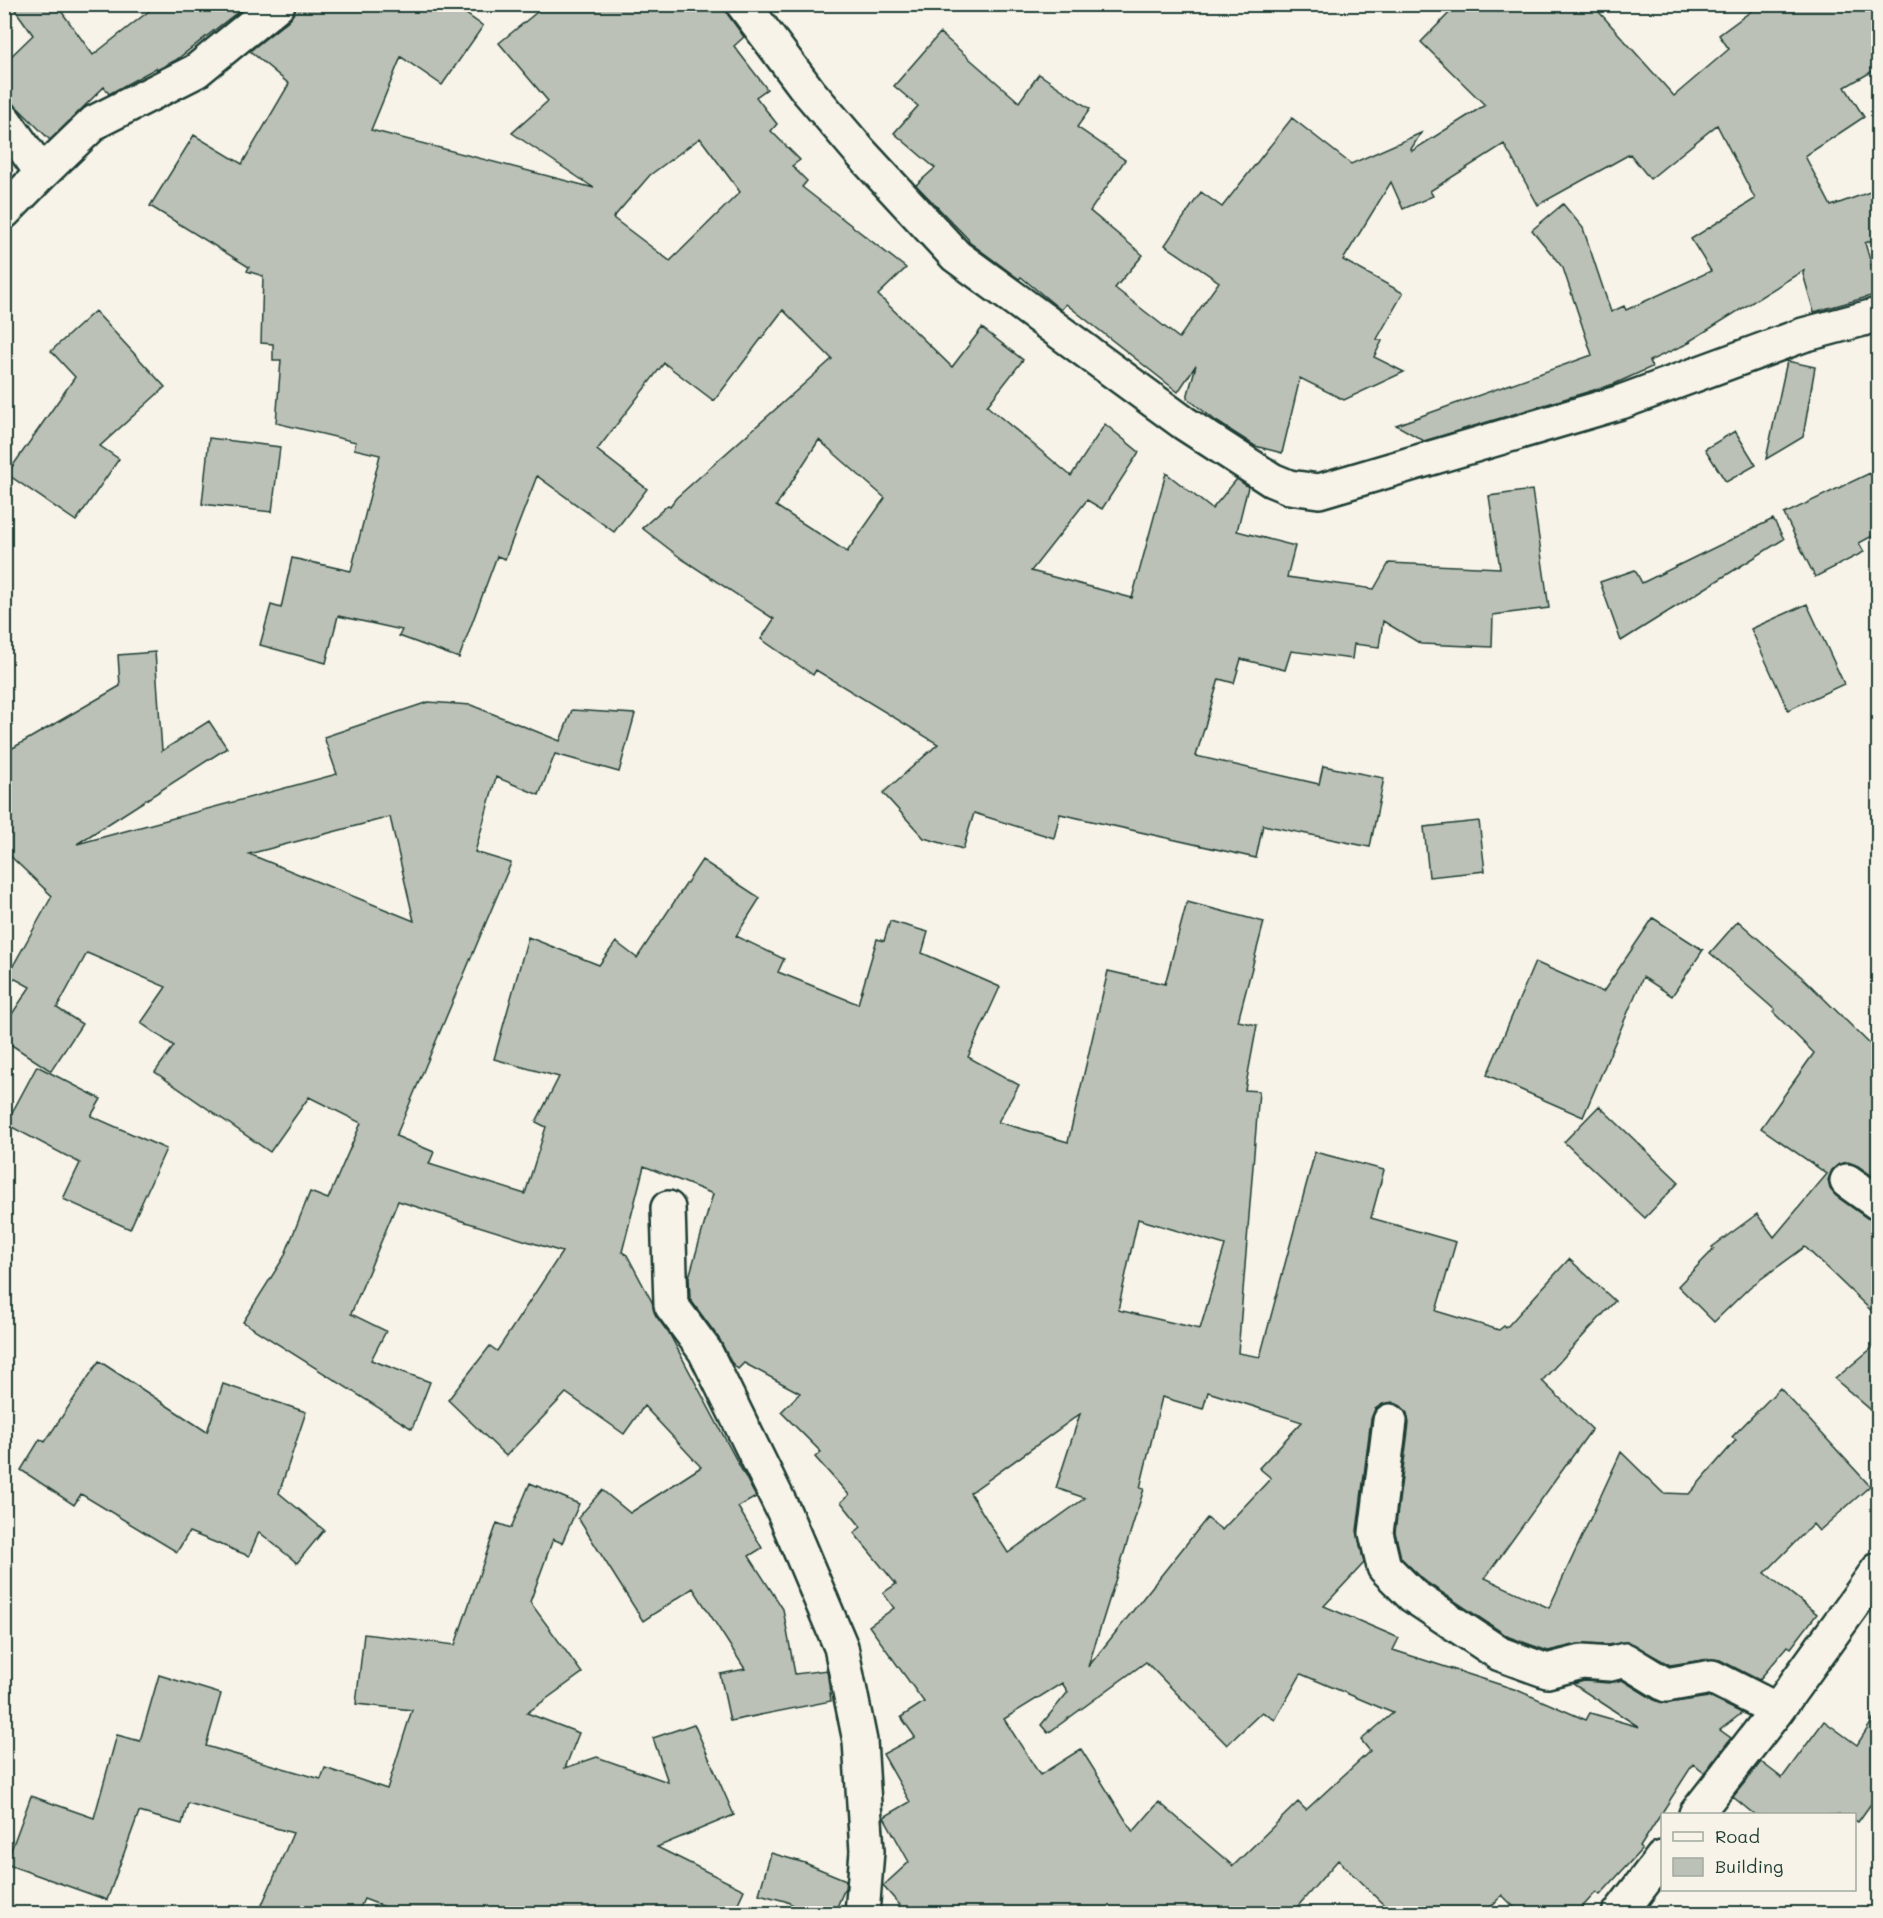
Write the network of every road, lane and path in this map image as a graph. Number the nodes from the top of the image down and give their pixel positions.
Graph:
1 (278, 4) edge
2 (743, 4) edge
3 (4, 120) edge
4 (42, 172) junction
5 (4, 212) edge
6 (1878, 315) edge
7 (1848, 1181) dead end
8 (1878, 1203) edge
9 (668, 1208) dead end
10 (1390, 1420) dead end
11 (1878, 1570) edge
12 (1867, 1608) edge
13 (1777, 1710) junction
14 (1698, 1813) edge
15 (1661, 1859) edge
16 (862, 1914) edge
17 (1619, 1914) edge

1 - 4 street
2 - 6 street
3 - 4 street
4 - 5 street
7 - 8 street
9 - 16 street
10 - 13 street
11 - 12 street
12 - 13 street
13 - 14 street
15 - 17 street

